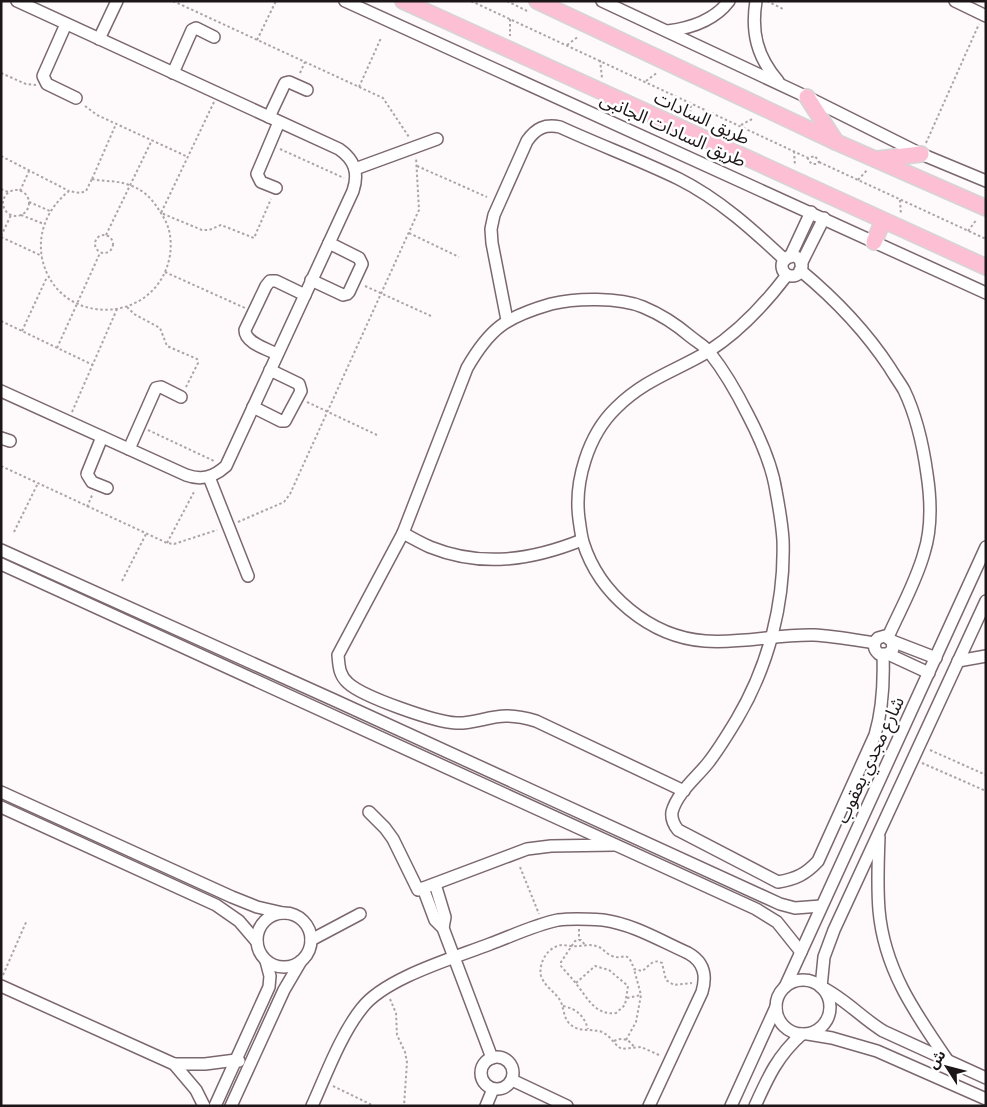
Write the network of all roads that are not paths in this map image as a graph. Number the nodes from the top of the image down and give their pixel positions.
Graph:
1 (17, 1) edge
2 (117, 1) edge
3 (345, 1) edge
4 (403, 1) edge
5 (537, 1) edge
6 (602, 1) edge
7 (729, 1) edge
8 (756, 1) edge
9 (955, 1) edge
10 (984, 15) edge
11 (66, 24) junction
12 (667, 32) junction
13 (214, 37) dead end
14 (99, 39) junction
15 (173, 73) junction
16 (780, 84) junction
17 (306, 90) dead end
18 (807, 96) junction
19 (76, 98) road end
20 (274, 119) junction
21 (436, 139) dead end
22 (836, 142) junction
23 (921, 154) junction
24 (872, 164) junction
25 (355, 169) junction
26 (984, 180) edge
27 (276, 188) road end
28 (811, 212) junction
29 (982, 213) edge
30 (824, 218) junction
31 (882, 221) junction
32 (874, 242) junction
33 (329, 243) junction
34 (787, 258) junction
35 (801, 267) junction
36 (986, 267) edge
37 (787, 275) junction
38 (311, 280) junction
39 (986, 293) edge
40 (305, 295) junction
41 (507, 320) junction
42 (708, 351) junction
43 (278, 354) junction
44 (270, 370) junction
45 (2, 393) edge
46 (181, 397) road end
47 (253, 407) junction
48 (102, 437) junction
49 (128, 449) junction
50 (205, 478) junction
51 (102, 486) road end
52 (403, 533) junction
53 (582, 540) junction
54 (986, 547) edge
55 (1, 550) edge
56 (1, 564) edge
57 (248, 576) dead end
58 (986, 601) edge
59 (772, 636) junction
60 (890, 639) junction
61 (874, 643) junction
62 (885, 655) junction
63 (986, 656) edge
64 (936, 658) junction
65 (958, 661) junction
66 (929, 673) junction
67 (334, 700) junction
68 (328, 713) junction
69 (684, 790) junction
70 (1, 792) edge
71 (1, 807) edge
72 (369, 812) dead end
73 (879, 832) junction
74 (95, 834) junction
75 (619, 846) junction
76 (89, 847) junction
77 (435, 884) junction
78 (421, 889) junction
79 (763, 896) junction
80 (821, 906) junction
81 (756, 909) junction
82 (283, 913) junction
83 (360, 914) dead end
84 (443, 928) junction
85 (311, 940) junction
86 (257, 942) junction
87 (801, 952) junction
88 (455, 958) junction
89 (302, 960) junction
90 (266, 961) junction
91 (1, 986) edge
92 (785, 987) junction
93 (822, 988) junction
94 (776, 1007) junction
95 (805, 1034) junction
96 (492, 1058) junction
97 (236, 1060) junction
98 (948, 1061) junction
99 (174, 1064) junction
100 (249, 1065) junction
101 (986, 1078) edge
102 (512, 1080) junction
103 (493, 1089) junction
104 (986, 1099) edge
105 (204, 1106) edge
106 (215, 1106) edge
107 (231, 1106) edge
108 (312, 1106) edge
109 (486, 1106) edge
110 (567, 1106) edge
111 (649, 1106) edge
112 (731, 1106) edge
113 (755, 1106) edge

1 - 11 street
2 - 14 street
3 - 28 street, طريق السادات الجانبى
4 - 31 main road, طريق السادات
5 - 22 main road, طريق السادات
6 - 12 street
7 - 12 street
8 - 16 street
9 - 10 street
11 - 14 street
11 - 19 street
12 - 16 street
13 - 15 street
14 - 15 street
15 - 20 street
16 - 18 street
17 - 20 street
18 - 22 main road
18 - 23 street
20 - 25 street
20 - 27 street
21 - 25 street
22 - 24 main road, طريق السادات
23 - 24 main road
23 - 26 street
24 - 29 main road, طريق السادات
25 - 33 street
28 - 30 street, طريق السادات الجانبى
28 - 34 street
30 - 32 street, طريق السادات الجانبى
30 - 35 street
31 - 32 main road
31 - 36 main road, طريق السادات
32 - 39 street, طريق السادات الجانبى
33 - 38 street
33 - 38 street
34 - 35 street
34 - 37 street
34 - 41 street
35 - 37 street
35 - 60 street
37 - 42 street
38 - 40 street
40 - 43 street
40 - 43 street
41 - 42 street
41 - 52 street
42 - 53 street
42 - 59 street
43 - 44 street
44 - 47 street
44 - 47 street
45 - 48 street
46 - 49 street
47 - 50 street
48 - 49 street
48 - 51 street
49 - 50 street
50 - 57 street
52 - 53 street
52 - 69 street
53 - 59 street
54 - 64 street, شارع مجدي يعقوب
55 - 67 street
56 - 68 street
58 - 65 street
59 - 61 street
59 - 69 street
60 - 61 street
60 - 62 street
60 - 64 street
61 - 62 street
62 - 66 street
62 - 69 street
63 - 65 street
64 - 66 street, شارع مجدي يعقوب
65 - 73 street
66 - 80 street, شارع مجدي يعقوب
67 - 68 street
67 - 79 street
68 - 75 street
70 - 74 street
71 - 76 street
72 - 78 street
73 - 93 street
73 - 98 street
74 - 76 street
74 - 82 street
75 - 77 street
75 - 81 street
76 - 86 street
77 - 78 street
77 - 84 street
78 - 84 street
79 - 80 street
79 - 81 street
80 - 87 street, شارع مجدي يعقوب
81 - 87 street
82 - 85 street
82 - 86 street
83 - 85 street
84 - 88 street
85 - 89 street
86 - 90 street
87 - 92 street, شارع مجدي يعقوب
88 - 96 street
88 - 108 street
88 - 111 street
89 - 90 street
89 - 100 street
90 - 97 street
91 - 99 street
92 - 93 street
92 - 94 street
93 - 95 street
93 - 98 street
94 - 95 street
94 - 112 street
95 - 104 street
95 - 113 street
96 - 102 street
96 - 103 street
97 - 99 street
97 - 100 street
97 - 106 street
98 - 101 street
99 - 105 street
100 - 107 street
102 - 103 street
102 - 110 street
103 - 109 street

